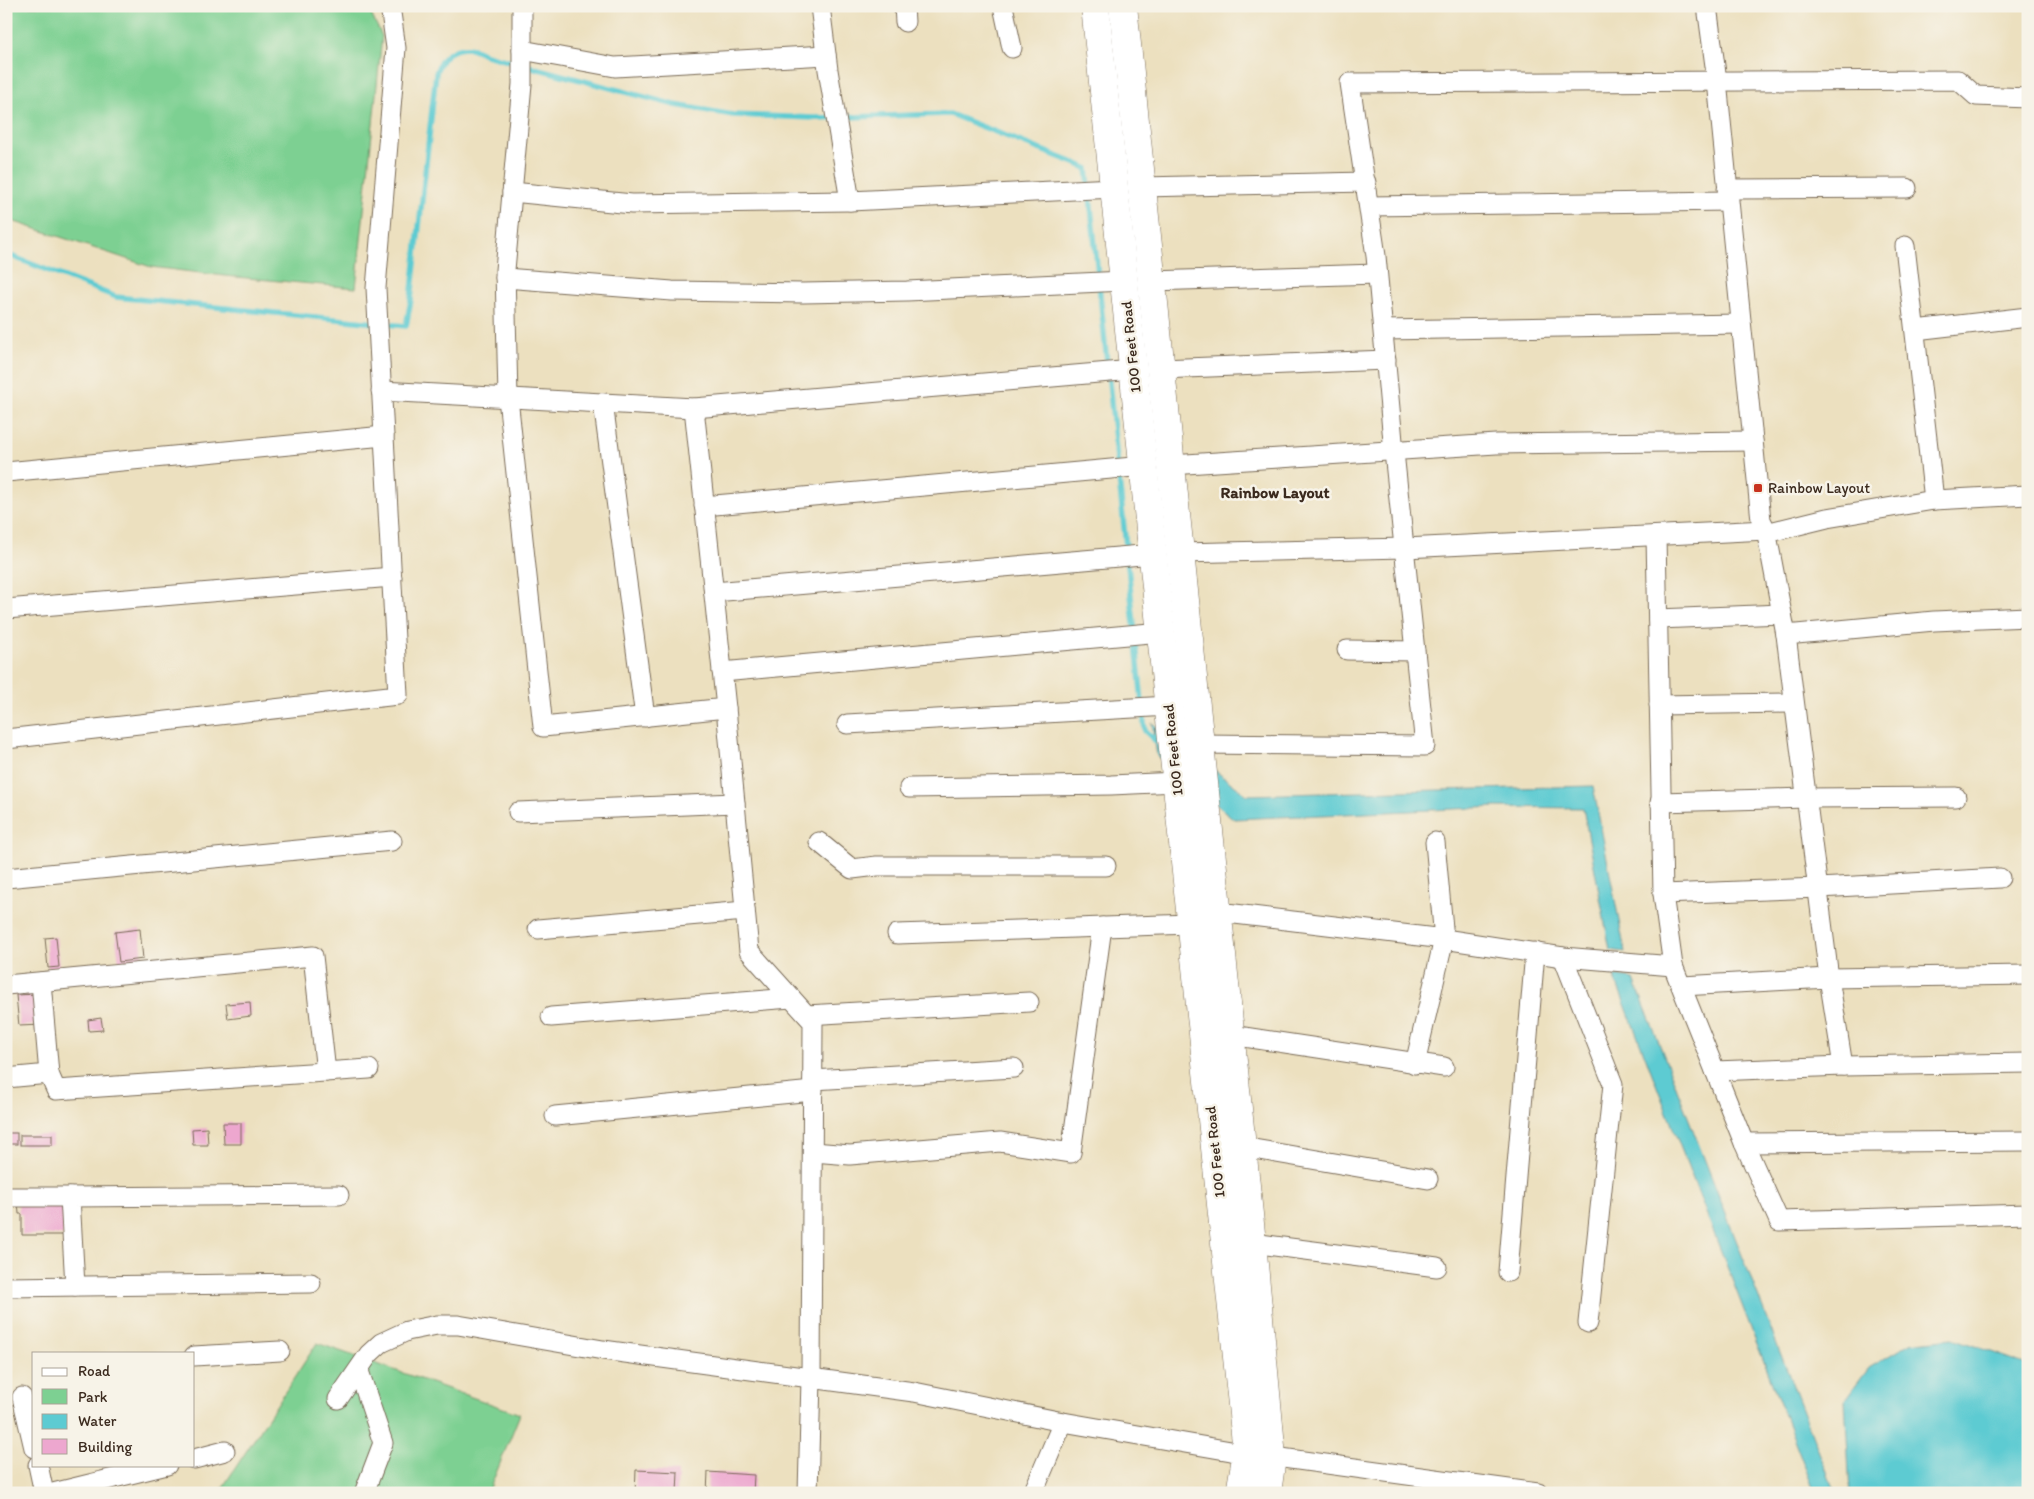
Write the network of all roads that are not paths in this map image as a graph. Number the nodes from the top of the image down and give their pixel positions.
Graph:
1 (522, 6) edge
2 (820, 6) edge
3 (1003, 6) edge
4 (1096, 6) edge
5 (1123, 6) edge
6 (1707, 6) edge
7 (392, 7) edge
8 (1012, 48) dead end
9 (522, 50) junction
10 (826, 55) junction
11 (1717, 81) junction
12 (2028, 98) edge
13 (1366, 182) junction
14 (1114, 188) junction
15 (1142, 188) junction
16 (1907, 188) dead end
17 (512, 192) junction
18 (1727, 195) junction
19 (850, 201) junction
20 (1370, 206) junction
21 (1905, 246) dead end
22 (1378, 274) junction
23 (505, 278) junction
24 (1152, 281) junction
25 (1124, 282) junction
26 (2028, 317) edge
27 (1740, 324) junction
28 (1384, 330) junction
29 (1915, 330) junction
30 (1386, 360) junction
31 (1161, 369) junction
32 (1134, 370) junction
33 (381, 391) junction
34 (508, 398) junction
35 (603, 403) junction
36 (694, 408) junction
37 (384, 436) junction
38 (1753, 441) junction
39 (1394, 452) junction
40 (1171, 465) junction
41 (1144, 466) junction
42 (6, 472) edge
43 (2028, 495) edge
44 (1934, 500) junction
45 (704, 506) junction
46 (1766, 530) junction
47 (1656, 536) junction
48 (1405, 548) junction
49 (1180, 553) junction
50 (1153, 554) junction
51 (392, 577) junction
52 (714, 592) junction
53 (6, 609) edge
54 (1782, 614) junction
55 (2028, 617) edge
56 (1658, 619) junction
57 (1161, 632) junction
58 (1786, 635) junction
59 (1346, 650) dead end
60 (1415, 651) junction
61 (722, 672) junction
62 (1793, 703) junction
63 (1659, 705) junction
64 (1169, 706) junction
65 (726, 708) junction
66 (645, 717) junction
67 (847, 724) dead end
68 (6, 739) edge
69 (1200, 744) junction
70 (1177, 782) junction
71 (910, 788) dead end
72 (1956, 797) dead end
73 (1806, 798) junction
74 (1660, 802) junction
75 (735, 803) junction
76 (518, 812) dead end
77 (392, 841) dead end
78 (819, 842) dead end
79 (1434, 842) dead end
80 (1106, 866) dead end
81 (6, 878) edge
82 (2000, 878) dead end
83 (1819, 888) junction
84 (1663, 894) junction
85 (745, 911) junction
86 (1218, 912) junction
87 (1191, 924) junction
88 (1102, 927) junction
89 (538, 929) dead end
90 (897, 934) dead end
91 (1444, 939) junction
92 (1535, 952) junction
93 (1563, 957) junction
94 (1673, 966) junction
95 (2028, 975) edge
96 (1829, 978) junction
97 (41, 982) junction
98 (6, 985) edge
99 (1682, 986) junction
100 (791, 998) junction
101 (1029, 1002) dead end
102 (807, 1015) junction
103 (551, 1017) dead end
104 (1230, 1036) junction
105 (1415, 1064) junction
106 (2028, 1064) edge
107 (1843, 1066) junction
108 (1444, 1067) dead end
109 (1014, 1068) dead end
110 (369, 1069) dead end
111 (1715, 1071) junction
112 (326, 1072) junction
113 (50, 1074) junction
114 (6, 1078) edge
115 (813, 1085) junction
116 (555, 1116) dead end
117 (2028, 1140) edge
118 (1744, 1143) junction
119 (1242, 1147) junction
120 (812, 1152) junction
121 (1428, 1179) dead end
122 (339, 1195) dead end
123 (6, 1197) edge
124 (70, 1197) junction
125 (2028, 1214) edge
126 (1252, 1243) junction
127 (1437, 1267) dead end
128 (1508, 1272) dead end
129 (311, 1283) dead end
130 (75, 1286) junction
131 (6, 1288) edge
132 (1588, 1324) dead end
133 (280, 1351) dead end
134 (195, 1356) edge
135 (359, 1371) junction
136 (811, 1379) junction
137 (21, 1397) edge
138 (338, 1399) dead end
139 (1063, 1422) junction
140 (32, 1440) edge
141 (225, 1451) dead end
142 (1259, 1454) junction
143 (195, 1459) edge
144 (38, 1466) edge
145 (163, 1466) edge
146 (44, 1493) edge
147 (53, 1493) edge
148 (364, 1493) edge
149 (808, 1493) edge
150 (1032, 1493) edge
151 (1240, 1493) edge
152 (1266, 1493) edge
153 (1538, 1493) edge

1 - 9 street
2 - 10 street
3 - 8 street
4 - 14 main road, 100 Feet Road
5 - 15 main road, 100 Feet Road
6 - 11 street
7 - 33 street
9 - 10 street
9 - 17 street
10 - 19 street
11 - 12 street
11 - 13 street
11 - 18 street
13 - 15 street
13 - 20 street
14 - 19 street
14 - 25 main road, 100 Feet Road
15 - 24 main road, 100 Feet Road
16 - 18 street
17 - 19 street
17 - 23 street
18 - 20 street
18 - 27 street
20 - 22 street
21 - 29 street
22 - 24 street
22 - 28 street
23 - 25 street
23 - 34 street
24 - 31 main road, 100 Feet Road
25 - 32 main road, 100 Feet Road
26 - 29 street
27 - 28 street
27 - 38 street
28 - 30 street
29 - 44 street
30 - 31 street
30 - 39 street
31 - 40 main road, 100 Feet Road
32 - 36 street
32 - 41 main road, 100 Feet Road
33 - 34 street
33 - 37 street
34 - 35 street
34 - 66 street
35 - 36 street
35 - 66 street
36 - 45 street
37 - 42 street
37 - 51 street
38 - 39 street
38 - 46 street
39 - 40 street
39 - 48 street
40 - 49 main road, 100 Feet Road
41 - 45 street
41 - 50 main road, 100 Feet Road
43 - 44 street
44 - 46 street
45 - 52 street
46 - 47 street
46 - 54 street
47 - 48 street
47 - 56 street
48 - 49 street
48 - 60 street
49 - 69 main road, 100 Feet Road
50 - 52 street
50 - 57 main road, 100 Feet Road
51 - 53 street
51 - 68 street
52 - 61 street
54 - 56 street
54 - 58 street
55 - 58 street
56 - 63 street
57 - 61 street
57 - 64 main road, 100 Feet Road
58 - 62 street
59 - 60 street
60 - 69 street
61 - 65 street
62 - 63 street
62 - 73 street
63 - 74 street
64 - 67 street
64 - 70 main road, 100 Feet Road
65 - 66 street
65 - 75 street
69 - 86 main road, 100 Feet Road
70 - 71 street
70 - 87 main road, 100 Feet Road
72 - 73 street
73 - 74 street
73 - 83 street
74 - 84 street
75 - 76 street
75 - 85 street
77 - 81 street
78 - 80 street
79 - 91 street
82 - 83 street
83 - 84 street
83 - 96 street
84 - 94 street
85 - 89 street
85 - 100 street
86 - 91 street
86 - 104 main road, 100 Feet Road
87 - 88 street
87 - 142 main road, 100 Feet Road
88 - 90 street
88 - 120 street
91 - 92 street
91 - 105 street
92 - 93 street
92 - 128 street
93 - 94 street
93 - 132 street
94 - 99 street
95 - 96 street
96 - 99 street
96 - 107 street
97 - 98 street
97 - 112 street
97 - 113 street
99 - 111 street
100 - 102 street
100 - 103 street
101 - 102 street
102 - 115 street
104 - 105 street
104 - 119 main road, 100 Feet Road
105 - 108 street
106 - 107 street
107 - 111 street
109 - 115 street
110 - 112 street
111 - 118 street
112 - 113 street
113 - 114 street
115 - 116 street
115 - 120 street
117 - 118 street
118 - 125 street
119 - 121 street
119 - 126 main road, 100 Feet Road
120 - 136 street
122 - 124 street
123 - 124 street
124 - 130 street
126 - 127 street
126 - 142 main road, 100 Feet Road
129 - 130 street
130 - 131 street
133 - 134 street
135 - 136 street
135 - 138 street
135 - 148 street
136 - 139 street
136 - 149 street
137 - 140 street
139 - 142 street
139 - 150 street
141 - 143 street
142 - 151 main road, 100 Feet Road
142 - 152 main road, 100 Feet Road
142 - 153 street
144 - 146 street
145 - 147 street

